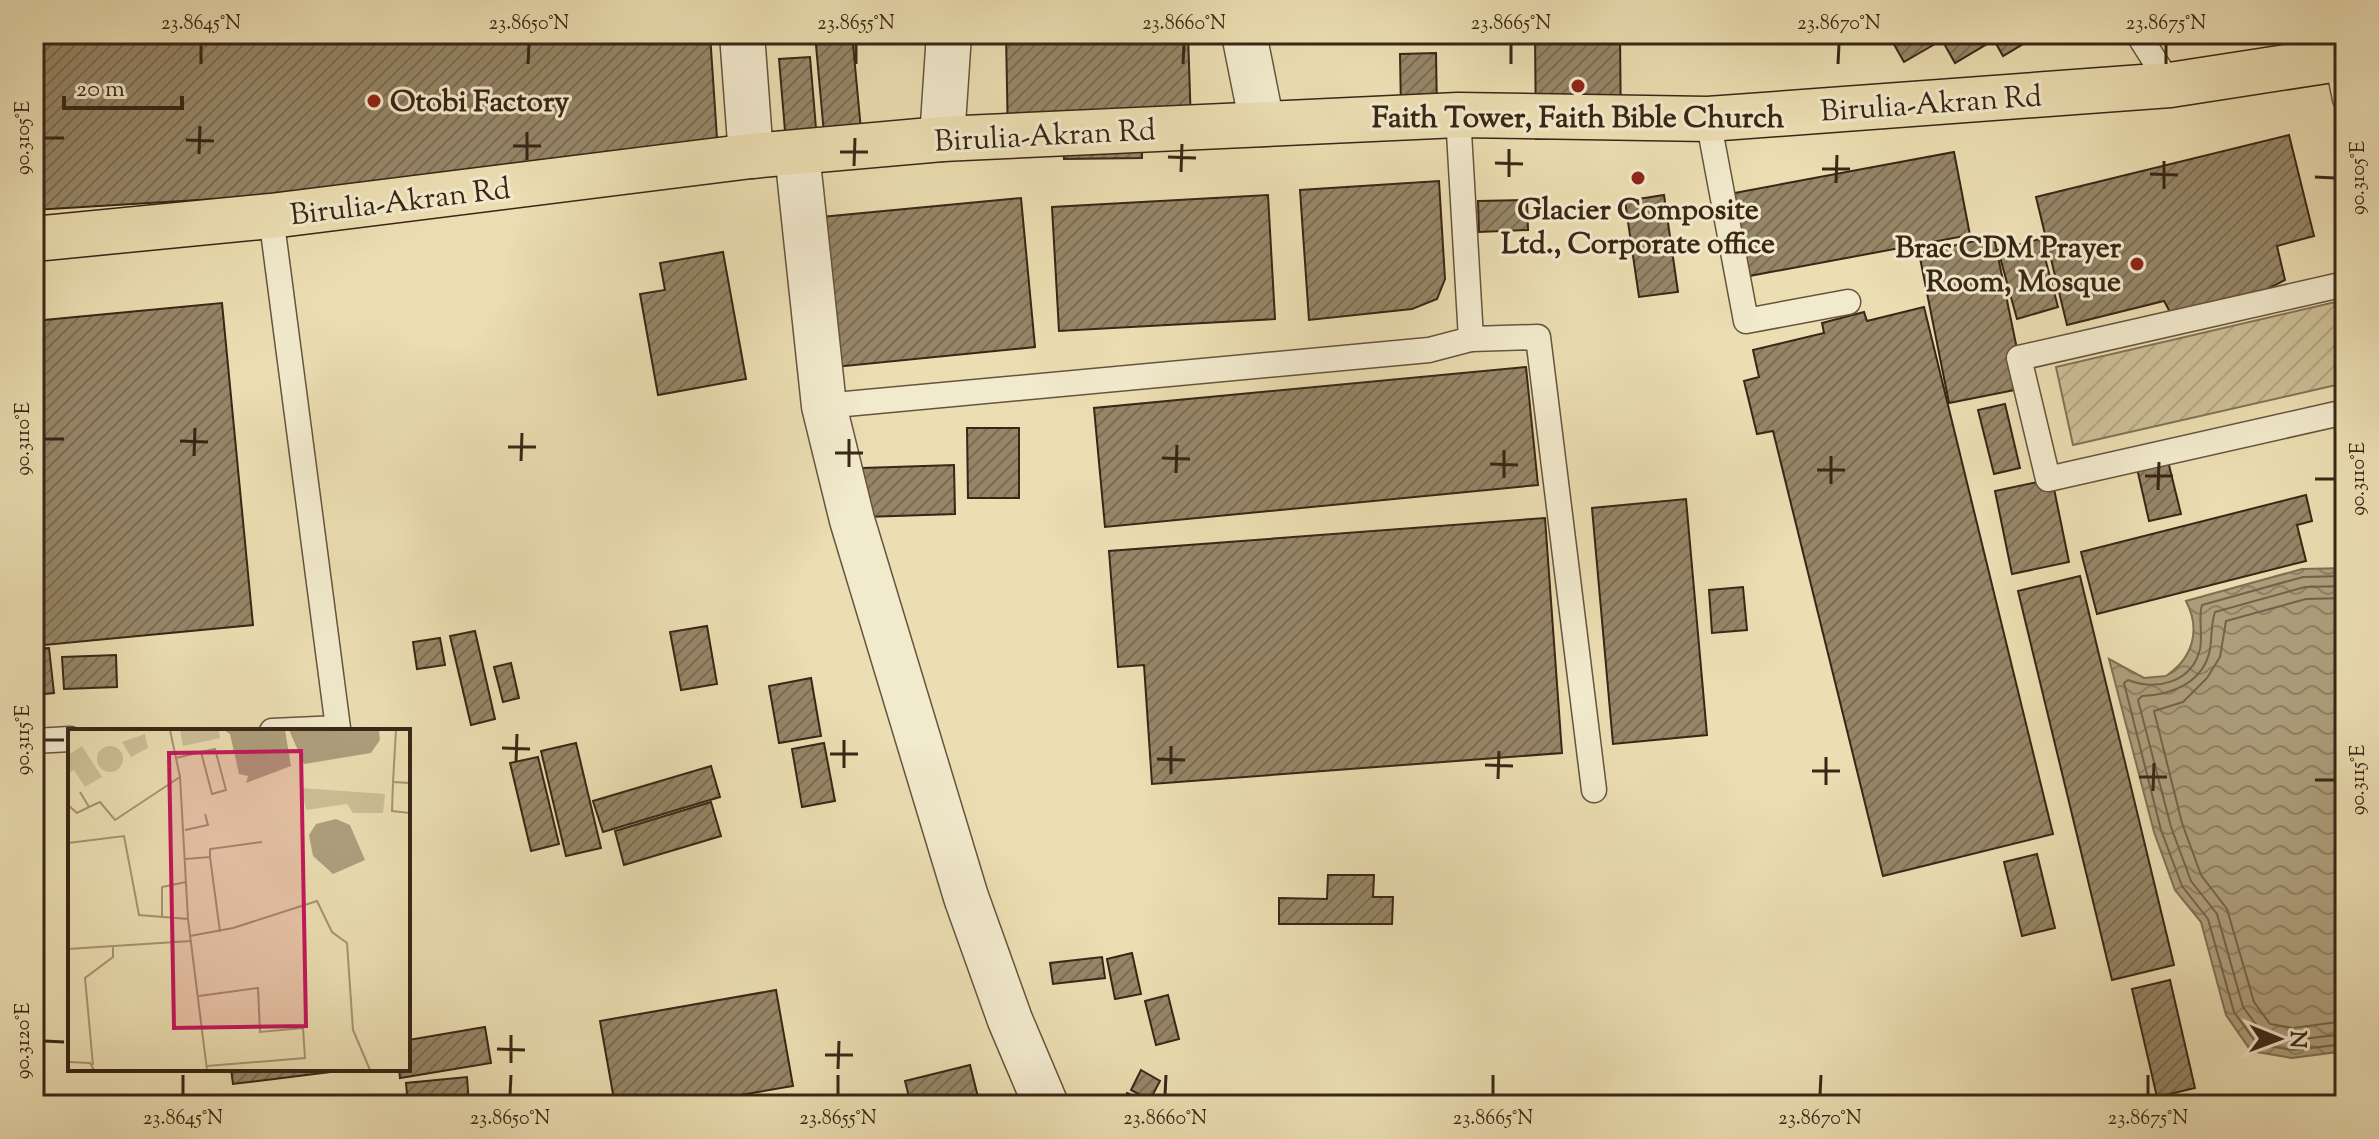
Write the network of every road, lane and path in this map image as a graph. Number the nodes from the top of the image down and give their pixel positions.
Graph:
1 (742, 34) edge
2 (949, 34) edge
3 (1244, 34) edge
4 (2138, 34) edge
5 (2342, 72) edge
6 (2170, 85) junction
7 (1458, 115) junction
8 (1708, 119) junction
9 (1262, 124) junction
10 (942, 139) junction
11 (797, 153) junction
12 (751, 156) junction
13 (271, 216) junction
14 (34, 239) edge
15 (2345, 284) edge
16 (1848, 302) dead end
17 (1471, 339) junction
18 (824, 406) junction
19 (2345, 412) edge
20 (316, 729) edge
21 (68, 739) edge
22 (34, 741) edge
23 (1594, 790) dead end
24 (1046, 1105) edge

1 - 12 street
2 - 10 street
3 - 9 street
4 - 6 lane
5 - 6 highway, Birulia-Akran Rd
6 - 8 highway, Birulia-Akran Rd
7 - 8 highway, Birulia-Akran Rd
7 - 9 highway, Birulia-Akran Rd
7 - 17 lane
8 - 16 lane
9 - 10 highway, Birulia-Akran Rd
10 - 11 highway, Birulia-Akran Rd
11 - 12 highway, Birulia-Akran Rd
11 - 18 street
12 - 13 highway, Birulia-Akran Rd
13 - 14 highway, Birulia-Akran Rd
13 - 20 lane
15 - 19 lane
17 - 18 lane
17 - 23 lane
18 - 24 street
21 - 22 lane

